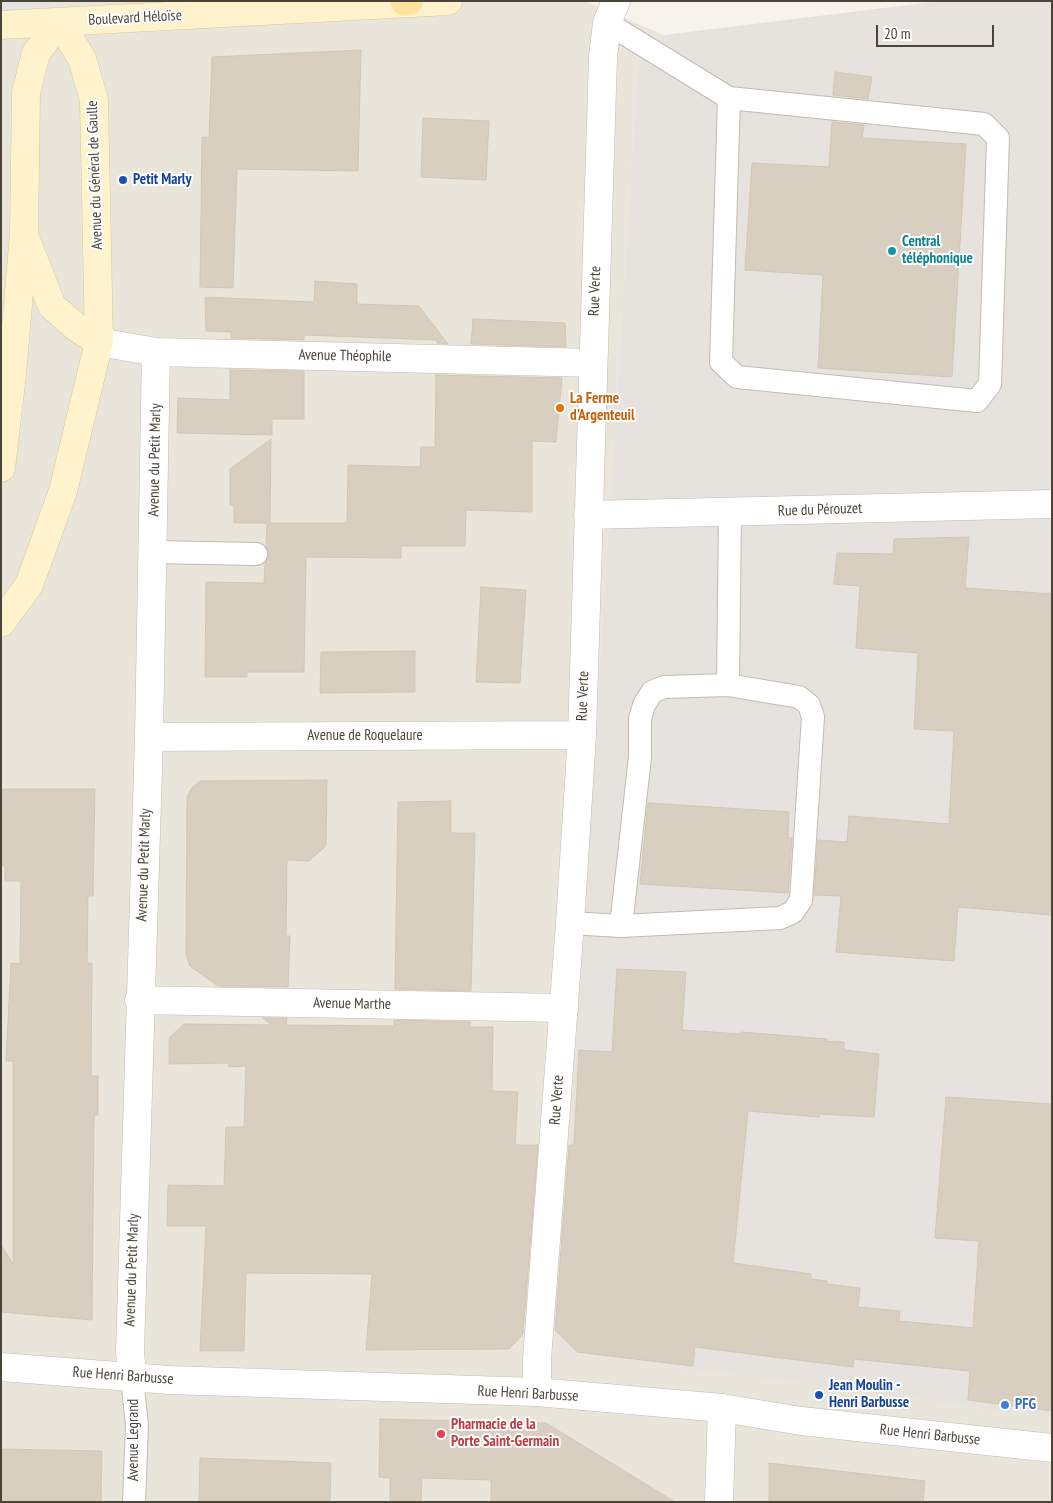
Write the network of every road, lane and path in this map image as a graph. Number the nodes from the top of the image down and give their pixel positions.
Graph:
1 (448, 1) edge
2 (407, 2) edge
3 (612, 12) edge
4 (60, 22) junction
5 (1, 25) edge
6 (729, 98) junction
7 (24, 234) junction
8 (99, 342) junction
9 (156, 352) junction
10 (593, 363) junction
11 (1, 468) edge
12 (1052, 504) edge
13 (730, 512) junction
14 (588, 515) junction
15 (153, 552) junction
16 (256, 554) dead end
17 (1, 623) edge
18 (728, 685) junction
19 (582, 735) junction
20 (149, 737) junction
21 (570, 923) junction
22 (621, 926) junction
23 (139, 1000) junction
24 (564, 1008) junction
25 (1, 1368) edge
26 (132, 1378) junction
27 (537, 1392) junction
28 (722, 1408) junction
29 (1052, 1448) edge
30 (134, 1502) edge
31 (720, 1502) edge

1 - 2 main road, Boulevard Héloïse
2 - 4 main road, Boulevard Héloïse
3 - 6 lane
3 - 10 street, Rue Verte
4 - 5 main road, Boulevard Héloïse
4 - 7 main road
4 - 8 main road, Avenue du Général de Gaulle
6 - 6 lane
7 - 8 main road
7 - 11 main road
8 - 9 street, Avenue Théophile
8 - 17 main road, Avenue du Général de Gaulle
9 - 10 street, Avenue Théophile
9 - 15 street, Avenue du Petit Marly
10 - 14 street, Rue Verte
12 - 13 street, Rue du Pérouzet
13 - 14 street, Rue du Pérouzet
13 - 18 lane
14 - 19 street, Rue Verte
15 - 16 lane
15 - 20 street, Avenue du Petit Marly
18 - 22 lane
18 - 22 lane
19 - 20 street, Avenue de Roquelaure
19 - 21 street, Rue Verte
20 - 23 street, Avenue du Petit Marly
21 - 22 lane
21 - 24 street, Rue Verte
23 - 24 street, Avenue Marthe
23 - 26 street, Avenue du Petit Marly
24 - 27 street, Rue Verte
25 - 26 street, Rue Henri Barbusse
26 - 27 street, Rue Henri Barbusse
26 - 30 lane, Avenue Legrand
27 - 28 street, Rue Henri Barbusse
28 - 29 street, Rue Henri Barbusse
28 - 31 street

